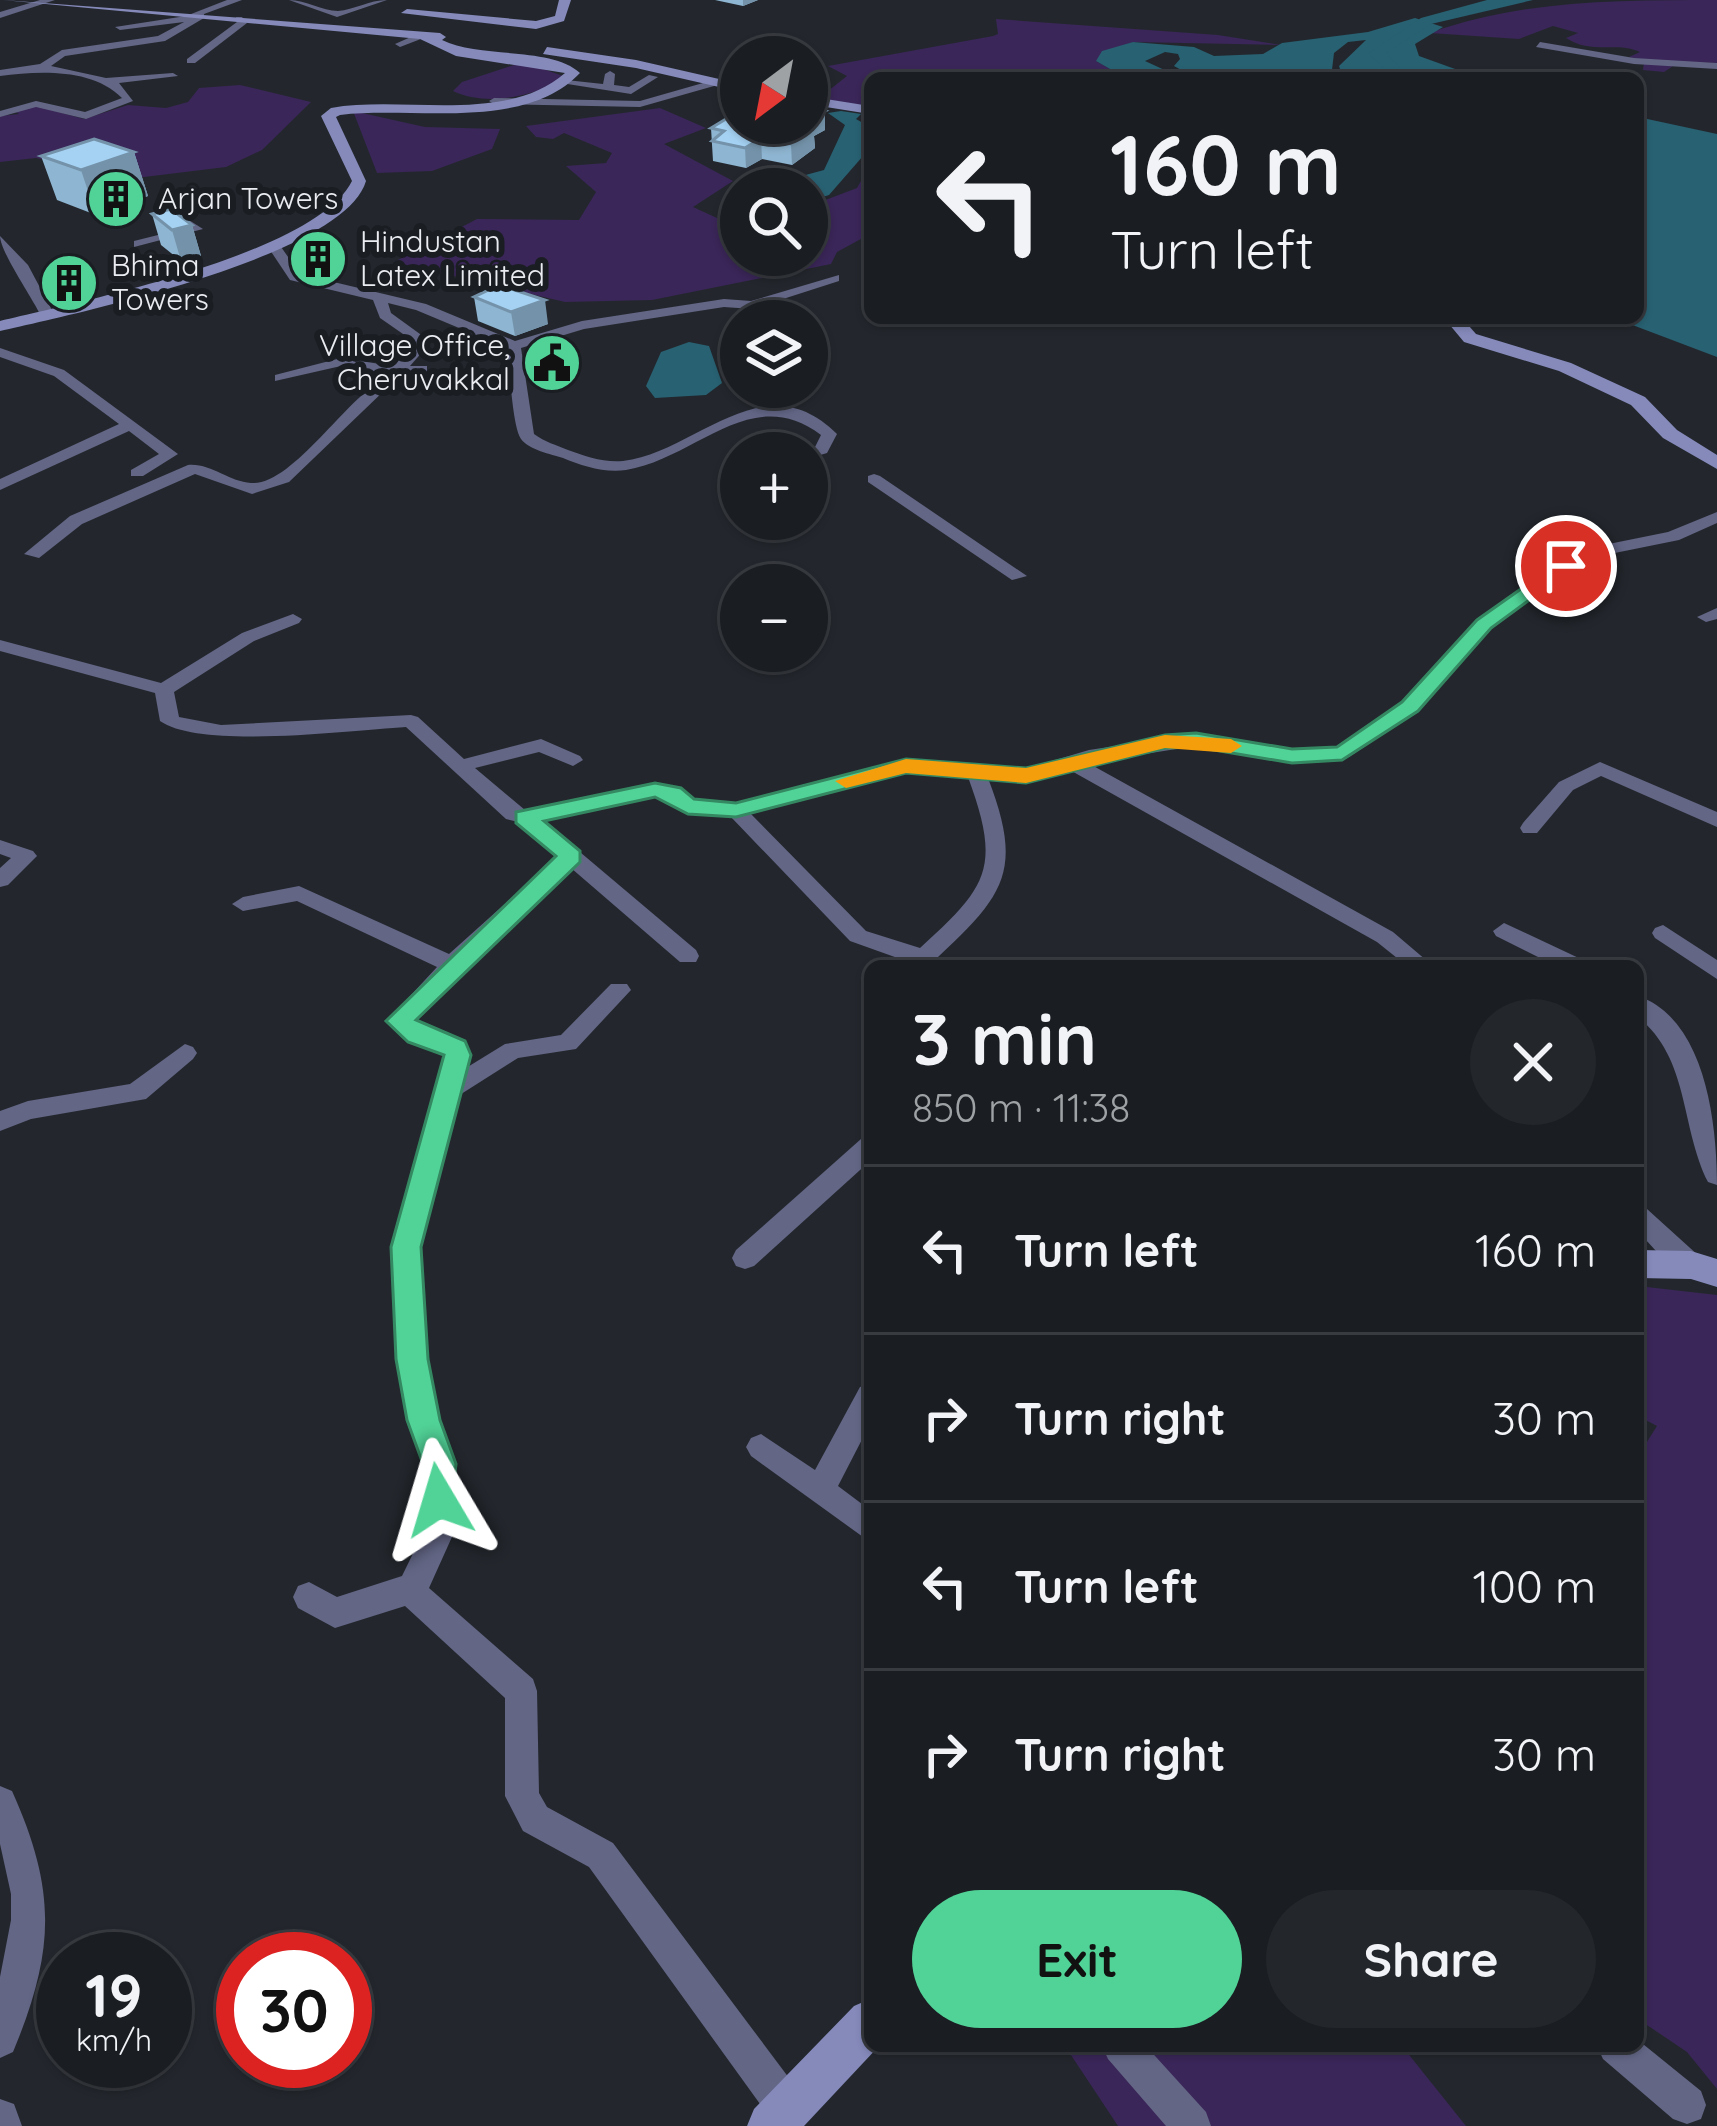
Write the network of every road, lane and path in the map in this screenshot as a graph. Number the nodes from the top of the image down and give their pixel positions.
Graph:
1 (9, 0) edge
2 (194, 0) edge
3 (237, 0) edge
4 (294, 0) edge
5 (565, 0) edge
6 (648, 0) edge
7 (682, 0) edge
8 (372, 1) edge
9 (45, 2) edge
10 (169, 2) edge
11 (148, 12) junction
12 (337, 14) junction
13 (1, 15) edge
14 (196, 17) junction
15 (239, 19) junction
16 (25, 26) dead end
17 (120, 27) dead end
18 (422, 35) junction
19 (400, 44) dead end
20 (1540, 45) dead end
21 (191, 61) dead end
22 (1717, 66) edge
23 (43, 67) junction
24 (0, 73) edge
25 (173, 76) dead end
26 (653, 77) dead end
27 (105, 81) junction
28 (717, 82) junction
29 (566, 83) junction
30 (720, 83) edge
31 (494, 101) junction
32 (828, 103) edge
33 (864, 109) edge
34 (0, 114) edge
35 (169, 213) edge
36 (140, 244) dead end
37 (2, 246) edge
38 (274, 247) junction
39 (160, 258) dead end
40 (187, 276) junction
41 (834, 278) dead end
42 (379, 297) junction
43 (47, 314) junction
44 (1459, 324) edge
45 (0, 326) edge
46 (514, 346) junction
47 (0, 352) edge
48 (422, 369) dead end
49 (391, 377) junction
50 (280, 378) dead end
51 (130, 425) junction
52 (826, 432) edge
53 (1717, 463) edge
54 (137, 473) dead end
55 (874, 479) dead end
56 (0, 485) edge
57 (1717, 517) edge
58 (33, 554) dead end
59 (1018, 576) dead end
60 (293, 619) dead end
61 (0, 645) edge
62 (164, 690) junction
63 (573, 760) dead end
64 (1073, 763) junction
65 (463, 765) junction
66 (976, 772) junction
67 (736, 810) junction
68 (525, 817) junction
69 (1717, 820) edge
70 (1530, 828) dead end
71 (0, 847) edge
72 (571, 856) junction
73 (0, 880) edge
74 (243, 904) dead end
75 (1504, 931) dead end
76 (1663, 934) dead end
77 (688, 956) dead end
78 (924, 960) edge
79 (931, 960) edge
80 (1414, 960) edge
81 (1563, 960) edge
82 (452, 964) junction
83 (1717, 971) edge
84 (619, 990) dead end
85 (1644, 1009) edge
86 (185, 1053) dead end
87 (446, 1092) junction
88 (0, 1121) edge
89 (864, 1151) edge
90 (1717, 1175) edge
91 (1644, 1221) edge
92 (745, 1258) dead end
93 (1644, 1264) edge
94 (1704, 1269) edge
95 (864, 1407) edge
96 (761, 1448) dead end
97 (821, 1489) junction
98 (864, 1523) edge
99 (413, 1588) junction
100 (309, 1597) dead end
101 (0, 1803) edge
102 (864, 2028) edge
103 (0, 2039) edge
104 (1126, 2052) edge
105 (1623, 2052) edge
106 (1688, 2105) dead end
107 (0, 2117) edge
108 (779, 2117) edge
109 (3, 2126) edge
110 (1192, 2126) edge

1 - 9 main road
2 - 10 street
3 - 14 street
4 - 12 street
5 - 12 main road
6 - 7 main road
8 - 12 street
9 - 11 main road
9 - 13 street
10 - 11 street
11 - 14 main road
12 - 15 main road
13 - 16 street
14 - 15 main road
14 - 17 street
14 - 23 street
15 - 18 main road
15 - 21 street
18 - 19 street
18 - 28 main road
18 - 29 main road
20 - 22 street
23 - 24 street
23 - 27 street
25 - 27 street
26 - 29 street
27 - 34 street
28 - 30 main road
28 - 31 street
29 - 31 main road
31 - 38 main road
32 - 33 main road
35 - 36 street
37 - 43 street
38 - 40 main road
38 - 42 street
39 - 40 street
40 - 43 main road
41 - 46 street
42 - 46 street
42 - 49 street
43 - 45 main road
44 - 53 main road
46 - 52 street
47 - 51 street
48 - 49 street
49 - 50 street
49 - 58 street
51 - 54 street
51 - 56 street
55 - 59 street
57 - 64 street
60 - 62 street
61 - 62 street
62 - 65 street
63 - 65 street
64 - 66 street
64 - 80 street
65 - 68 street
66 - 67 street
66 - 79 street
67 - 68 street
67 - 78 street
68 - 72 street
69 - 70 street
71 - 73 street
72 - 77 street
72 - 82 street
74 - 82 street
75 - 81 street
76 - 83 street
82 - 87 street
84 - 87 street
85 - 90 street
86 - 88 street
87 - 99 street
89 - 92 street
91 - 94 street
93 - 94 main road
95 - 97 street
96 - 97 street
97 - 98 street
99 - 100 street
99 - 108 street
101 - 103 street
102 - 108 main road
104 - 110 street
105 - 106 street
107 - 109 street

